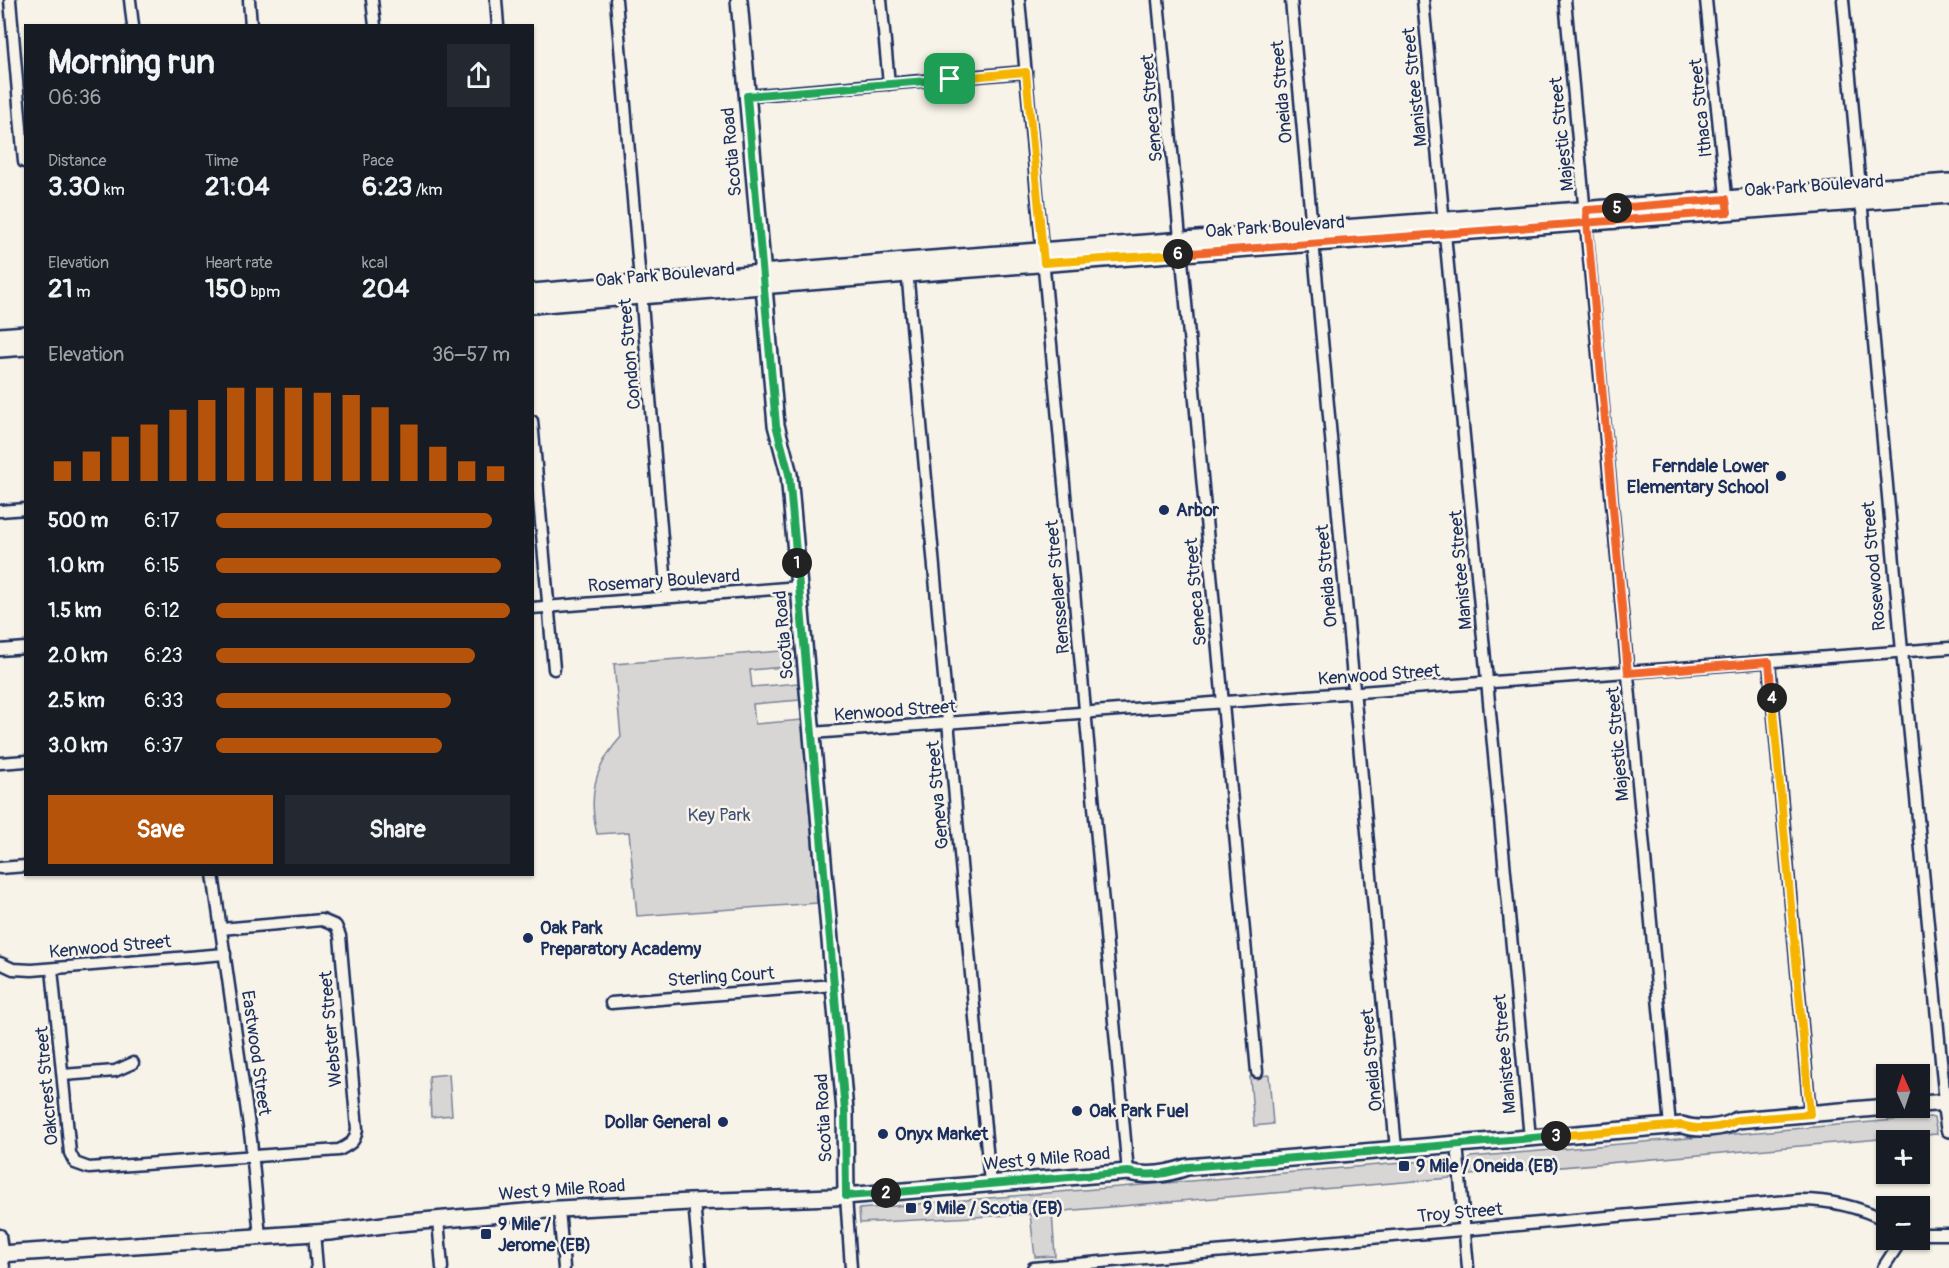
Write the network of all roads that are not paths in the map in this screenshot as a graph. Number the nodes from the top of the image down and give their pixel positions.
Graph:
1 (10, 0) edge
2 (130, 0) edge
3 (249, 0) edge
4 (372, 0) edge
5 (496, 0) edge
6 (616, 0) edge
7 (738, 0) edge
8 (881, 0) edge
9 (1019, 0) edge
10 (1158, 0) edge
11 (1290, 0) edge
12 (1423, 0) edge
13 (1565, 0) edge
14 (1706, 0) edge
15 (1844, 0) edge
16 (133, 24) edge
17 (251, 24) edge
18 (375, 24) edge
19 (498, 24) edge
20 (1026, 72) junction
21 (889, 84) junction
22 (747, 96) junction
23 (24, 162) edge
24 (1949, 182) edge
25 (1860, 195) junction
26 (1949, 195) edge
27 (1727, 206) junction
28 (1586, 217) junction
29 (1446, 227) junction
30 (1312, 238) junction
31 (1181, 248) junction
32 (1044, 257) junction
33 (907, 267) junction
34 (763, 280) junction
35 (641, 290) junction
36 (534, 292) edge
37 (534, 305) edge
38 (24, 335) edge
39 (3, 342) edge
40 (24, 347) edge
41 (534, 443) edge
42 (24, 509) edge
43 (0, 511) edge
44 (799, 587) junction
45 (668, 597) junction
46 (549, 606) junction
47 (534, 608) edge
48 (24, 648) edge
49 (1949, 648) edge
50 (0, 650) edge
51 (1902, 651) junction
52 (1769, 662) junction
53 (554, 669) dead end
54 (1628, 673) junction
55 (1487, 683) junction
56 (1354, 693) junction
57 (1223, 703) junction
58 (1086, 713) junction
59 (948, 723) junction
60 (812, 733) junction
61 (24, 761) edge
62 (0, 764) edge
63 (24, 866) edge
64 (0, 868) edge
65 (213, 876) edge
66 (221, 928) junction
67 (225, 954) junction
68 (0, 963) edge
69 (52, 969) junction
70 (834, 985) junction
71 (611, 1003) dead end
72 (133, 1063) dead end
73 (1257, 1072) dead end
74 (63, 1075) junction
75 (1947, 1102) edge
76 (1930, 1103) edge
77 (1876, 1108) edge
78 (1810, 1114) junction
79 (1676, 1125) junction
80 (1949, 1129) edge
81 (1530, 1138) junction
82 (1457, 1144) junction
83 (1396, 1149) junction
84 (253, 1156) junction
85 (1128, 1172) junction
86 (990, 1184) junction
87 (846, 1196) junction
88 (694, 1202) junction
89 (559, 1209) junction
90 (1876, 1216) edge
91 (438, 1219) junction
92 (1464, 1229) junction
93 (314, 1233) junction
94 (1930, 1234) edge
95 (1949, 1234) edge
96 (0, 1235) edge
97 (260, 1237) junction
98 (1895, 1250) edge
99 (2, 1259) edge
100 (317, 1268) edge
101 (442, 1268) edge
102 (564, 1268) edge
103 (700, 1268) edge
104 (851, 1268) edge
105 (1033, 1268) edge
106 (1468, 1268) edge
107 (1883, 1268) edge

1 - 23 street
2 - 16 street
3 - 17 street
4 - 18 street
5 - 19 street
6 - 35 street, Condon Street
7 - 22 street, Scotia Road
8 - 21 street
9 - 20 street, Rensselaer Street
10 - 31 street, Seneca Street
11 - 30 street, Oneida Street
12 - 29 street, Manistee Street
13 - 28 street, Majestic Street
14 - 27 street, Ithaca Street
15 - 25 street, Rosewood Street
20 - 21 street
20 - 32 street, Rensselaer Street
21 - 22 street
22 - 34 street, Scotia Road
24 - 25 street, Oak Park Boulevard
25 - 26 street, Oak Park Boulevard
25 - 27 street, Oak Park Boulevard
25 - 51 street, Rosewood Street
27 - 28 street, Oak Park Boulevard
28 - 29 street, Oak Park Boulevard
28 - 54 street, Majestic Street
29 - 30 street, Oak Park Boulevard
29 - 55 street, Manistee Street
30 - 31 street, Oak Park Boulevard
30 - 56 street, Oneida Street
31 - 32 street, Oak Park Boulevard
31 - 57 street, Seneca Street
32 - 33 street, Oak Park Boulevard
32 - 58 street, Rensselaer Street
33 - 34 street, Oak Park Boulevard
33 - 59 street, Geneva Street
34 - 35 street, Oak Park Boulevard
34 - 44 street, Scotia Road
35 - 36 street, Oak Park Boulevard
35 - 37 street, Oak Park Boulevard
35 - 45 street, Condon Street
38 - 39 street
39 - 40 street
41 - 46 street
42 - 43 street
44 - 45 street, Rosemary Boulevard
44 - 60 street, Scotia Road
45 - 46 street, Rosemary Boulevard
46 - 47 street, Rosemary Boulevard
46 - 53 street
48 - 50 street
49 - 51 street, Kenwood Street
51 - 52 street, Kenwood Street
51 - 75 street, Rosewood Street
52 - 54 street, Kenwood Street
52 - 78 street
54 - 55 street, Kenwood Street
54 - 79 street, Majestic Street
55 - 56 street, Kenwood Street
55 - 81 street, Manistee Street
56 - 57 street, Kenwood Street
56 - 83 street, Oneida Street
57 - 58 street, Kenwood Street
57 - 73 street, Seneca Street
58 - 59 street, Kenwood Street
58 - 85 street, Rensselaer Street
59 - 60 street, Kenwood Street
59 - 86 street, Geneva Street
60 - 70 street, Scotia Road
61 - 62 street
63 - 64 street
65 - 66 street, Eastwood Street
66 - 67 street, Eastwood Street
66 - 84 street, Webster Street
67 - 69 street, Kenwood Street
67 - 84 street, Eastwood Street
68 - 69 street, Kenwood Street
69 - 74 street, Oakcrest Street
70 - 71 street, Sterling Court
70 - 87 street, Scotia Road
72 - 74 street
74 - 84 street, Oakcrest Street
75 - 76 street
75 - 80 street, Rosewood Street
77 - 78 street, West 9 Mile Road
78 - 79 street, West 9 Mile Road
79 - 81 street, West 9 Mile Road
81 - 82 street, West 9 Mile Road
82 - 83 street, West 9 Mile Road
82 - 92 street
83 - 85 street, West 9 Mile Road
84 - 97 street, Eastwood Street
85 - 86 street, West 9 Mile Road
86 - 87 street, West 9 Mile Road
87 - 88 street, West 9 Mile Road
87 - 104 street, Scotia Road
88 - 89 street, West 9 Mile Road
88 - 103 street
89 - 91 street, West 9 Mile Road
89 - 102 street
90 - 92 street, Troy Street
91 - 93 street, West 9 Mile Road
91 - 101 street
92 - 105 street, Troy Street
92 - 106 street
93 - 97 street, West 9 Mile Road
93 - 100 street
94 - 95 street
96 - 99 street
97 - 99 street, West 9 Mile Road
98 - 107 street

